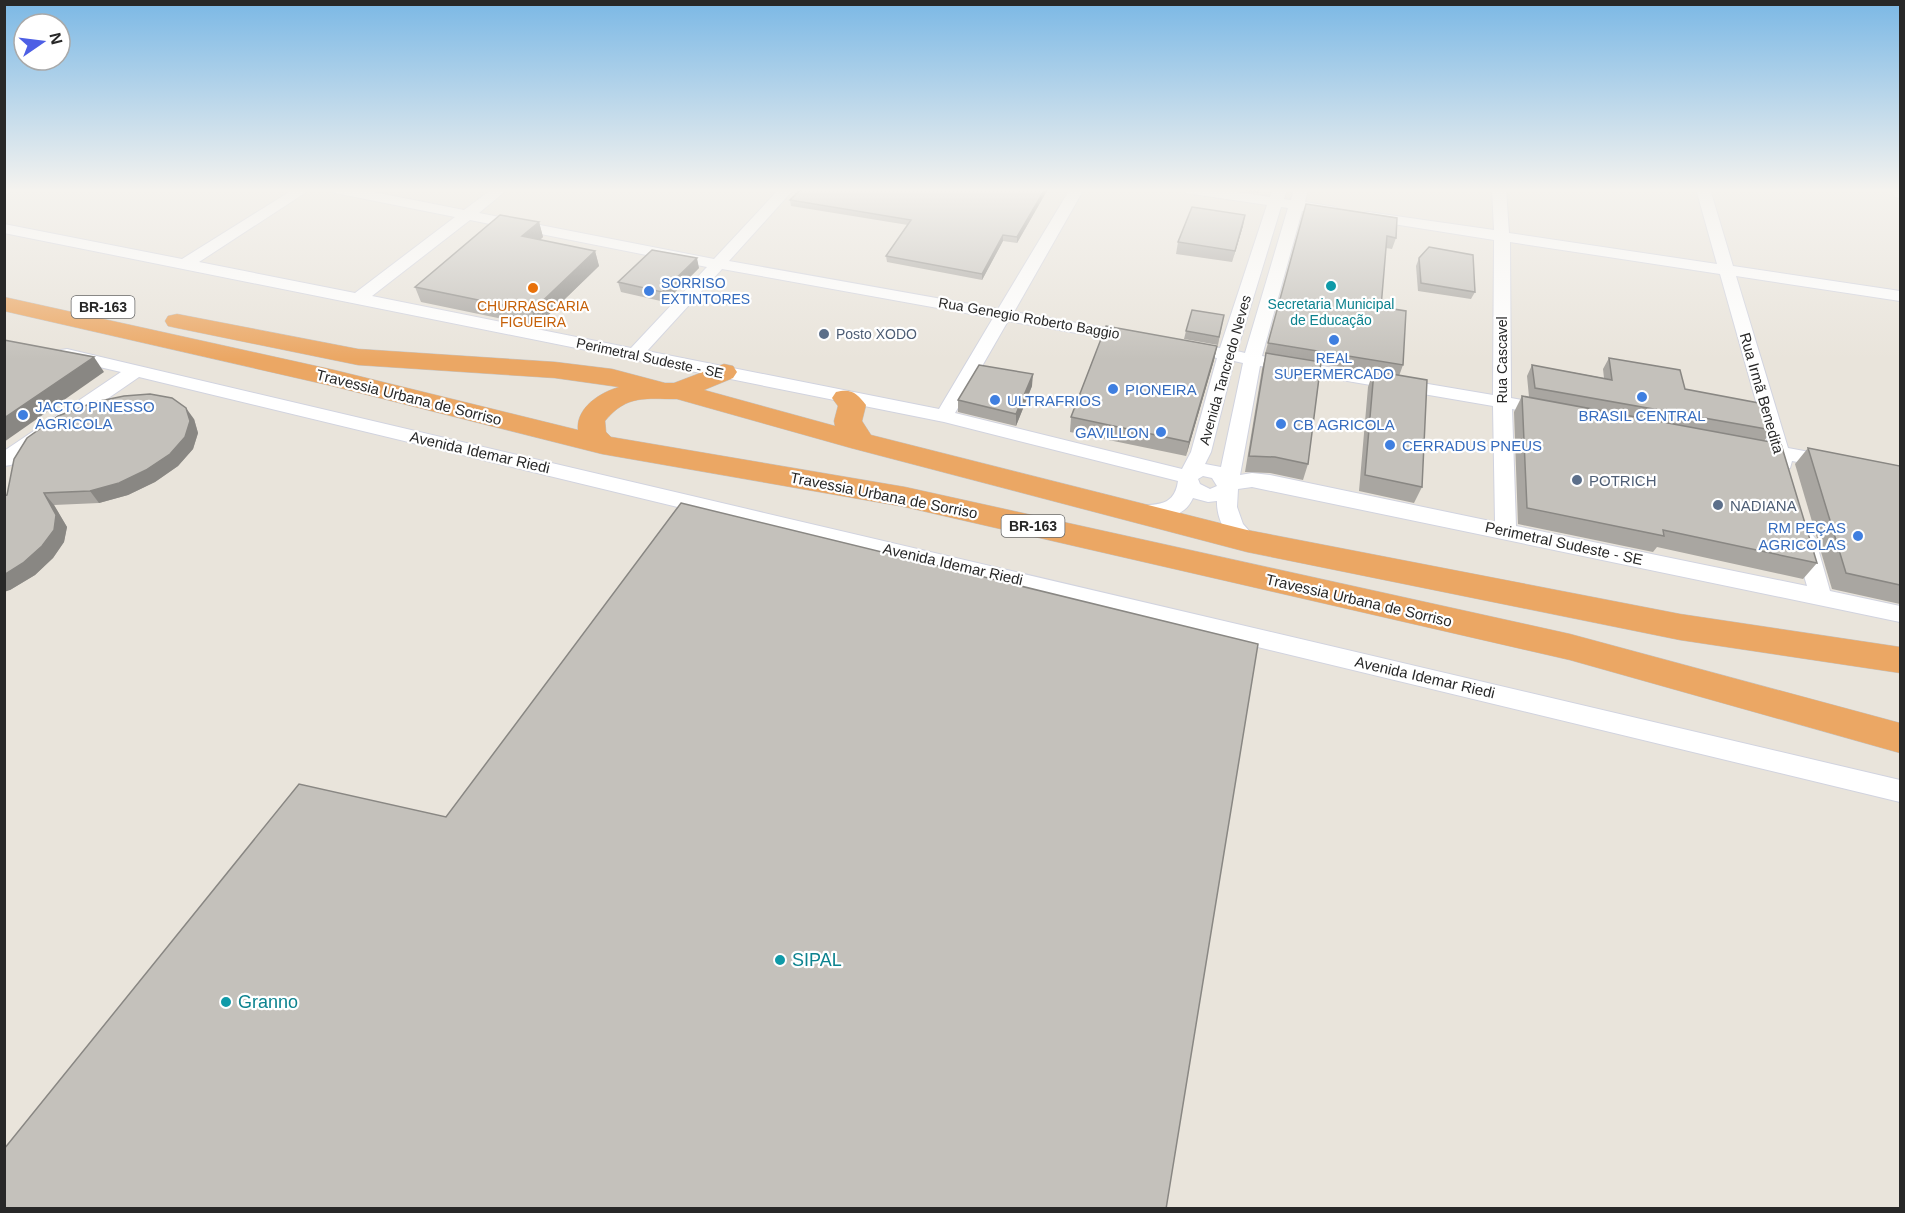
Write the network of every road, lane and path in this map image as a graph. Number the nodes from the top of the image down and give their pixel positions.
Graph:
1 (91, 246) edge
2 (214, 246) edge
3 (427, 246) edge
4 (626, 246) edge
5 (735, 246) edge
6 (1044, 246) edge
7 (1262, 246) edge
8 (1285, 246) edge
9 (1502, 246) edge
10 (1562, 246) edge
11 (1719, 246) edge
12 (185, 264) junction
13 (718, 264) junction
14 (1726, 269) junction
15 (4, 288) edge
16 (1900, 296) edge
17 (358, 299) junction
18 (4, 304) edge
19 (1005, 313) junction
20 (1145, 340) edge
21 (1169, 344) edge
22 (49, 350) edge
23 (634, 354) junction
24 (1227, 356) junction
25 (1252, 360) junction
26 (137, 370) junction
27 (724, 372) junction
28 (671, 391) junction
29 (846, 398) junction
30 (1502, 402) junction
31 (1572, 415) edge
32 (944, 416) junction
33 (861, 442) junction
34 (1733, 444) edge
35 (602, 445) junction
36 (1780, 453) junction
37 (4, 460) edge
38 (1846, 465) edge
39 (1188, 477) junction
40 (1228, 484) junction
41 (1789, 486) edge
42 (1134, 513) junction
43 (1799, 519) edge
44 (1506, 531) junction
45 (1247, 541) junction
46 (1821, 597) junction
47 (1900, 614) edge
48 (1853, 654) junction
49 (1900, 660) edge
50 (1900, 674) edge
51 (1900, 737) edge
52 (1900, 791) edge

1 - 12 street, Perimetral Sudeste - SE
2 - 12 street
3 - 17 street
4 - 13 street, Rua Genegio Roberto Baggio
5 - 13 street
6 - 19 street
7 - 24 street, Avenida Tancredo Neves
8 - 25 street, Avenida Tancredo Neves
9 - 30 street, Rua Cascavel
10 - 14 street
11 - 14 street, Rua Irmã Benedita
12 - 17 street, Perimetral Sudeste - SE
13 - 19 street, Rua Genegio Roberto Baggio
13 - 23 street
14 - 16 street
14 - 36 street, Rua Irmã Benedita
15 - 28 highway, Travessia Urbana de Sorriso / BR-163
17 - 23 street, Perimetral Sudeste - SE
18 - 35 highway, Travessia Urbana de Sorriso / BR-163
19 - 20 street, Rua Genegio Roberto Baggio
19 - 32 street
21 - 24 street
22 - 26 street, Avenida Idemar Riedi
23 - 27 street, Perimetral Sudeste - SE
24 - 25 street
24 - 39 street, Avenida Tancredo Neves
25 - 30 street
25 - 40 street, Avenida Tancredo Neves
26 - 37 street
26 - 52 street, Avenida Idemar Riedi
27 - 28 highway
27 - 29 street, Perimetral Sudeste - SE
28 - 33 highway, Travessia Urbana de Sorriso / BR-163
28 - 35 highway
29 - 32 street, Perimetral Sudeste - SE
29 - 33 highway
30 - 31 street
30 - 44 street, Rua Cascavel
32 - 39 street, Perimetral Sudeste - SE
33 - 42 highway, Travessia Urbana de Sorriso / BR-163
34 - 36 street
35 - 51 highway, Travessia Urbana de Sorriso / BR-163
36 - 38 street
36 - 41 street, Rua Irmã Benedita
39 - 40 street, Perimetral Sudeste - SE
39 - 42 street, Avenida Tancredo Neves
40 - 44 street, Perimetral Sudeste - SE
40 - 45 street, Avenida Tancredo Neves
42 - 45 highway, Travessia Urbana de Sorriso / BR-163
43 - 46 street
44 - 46 street, Perimetral Sudeste - SE
45 - 48 highway, Travessia Urbana de Sorriso / BR-163
46 - 47 street, Perimetral Sudeste - SE
48 - 49 highway, Travessia Urbana de Sorriso / BR-163
48 - 50 highway

